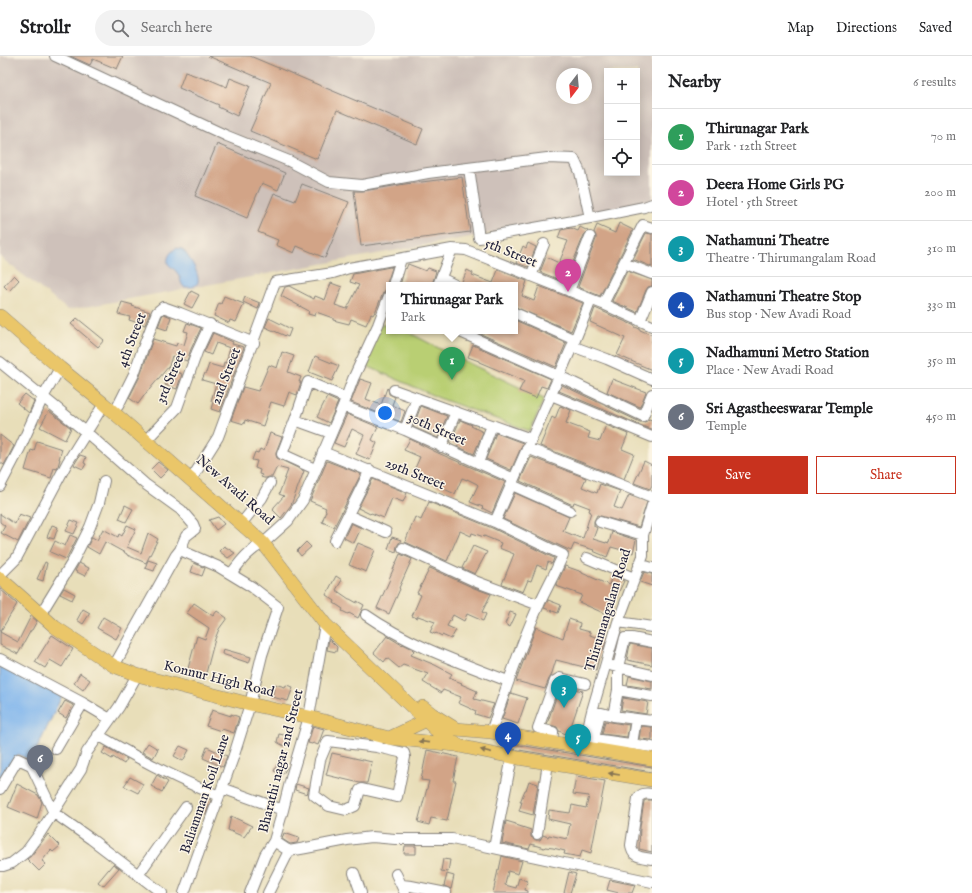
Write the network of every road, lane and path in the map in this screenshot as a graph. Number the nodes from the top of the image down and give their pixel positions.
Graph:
1 (55, 56) edge
2 (469, 168) junction
3 (652, 204) edge
4 (590, 218) junction
5 (648, 226) edge
6 (590, 237) dead end
7 (544, 244) dead end
8 (452, 249) junction
9 (401, 259) junction
10 (624, 263) junction
11 (652, 274) edge
12 (531, 276) junction
13 (275, 282) joint
14 (394, 282) edge
15 (440, 282) edge
16 (569, 291) junction
17 (652, 292) edge
18 (591, 300) junction
19 (603, 304) junction
20 (0, 306) edge
21 (386, 307) edge
22 (518, 314) edge
23 (0, 316) edge
24 (640, 321) junction
25 (210, 324) junction
26 (652, 326) edge
27 (465, 334) edge
28 (254, 343) junction
29 (573, 343) junction
30 (0, 362) edge
31 (60, 368) junction
32 (559, 376) junction
33 (652, 379) edge
34 (394, 390) dead end
35 (652, 394) edge
36 (551, 395) junction
37 (43, 397) junction
38 (417, 398) junction
39 (344, 402) junction
40 (104, 404) junction
41 (118, 406) junction
42 (456, 412) junction
43 (295, 420) junction
44 (492, 425) junction
45 (404, 430) junction
46 (86, 432) junction
47 (331, 433) junction
48 (150, 436) junction
49 (652, 437) edge
50 (529, 443) junction
51 (441, 447) junction
52 (323, 452) junction
53 (478, 463) junction
54 (315, 469) junction
55 (370, 470) junction
56 (194, 475) junction
57 (104, 481) dead end
58 (270, 483) dead end
59 (512, 485) junction
60 (0, 486) edge
61 (652, 497) edge
62 (652, 504) edge
63 (570, 511) dead end
64 (348, 515) junction
65 (245, 519) junction
66 (496, 522) junction
67 (600, 522) dead end
68 (386, 532) dead end
69 (643, 535) junction
70 (266, 541) junction
71 (335, 541) dead end
72 (403, 548) dead end
73 (180, 550) junction
74 (587, 558) dead end
75 (639, 564) junction
76 (652, 568) edge
77 (231, 574) junction
78 (0, 576) edge
79 (634, 578) junction
80 (540, 605) junction
81 (40, 615) junction
82 (366, 615) dead end
83 (618, 622) junction
84 (325, 624) junction
85 (652, 627) edge
86 (652, 642) edge
87 (0, 659) edge
88 (605, 664) junction
89 (114, 666) junction
90 (618, 667) junction
91 (137, 675) junction
92 (652, 675) edge
93 (508, 682) junction
94 (585, 684) dead end
95 (618, 690) junction
96 (652, 696) edge
97 (83, 703) junction
98 (250, 704) junction
99 (596, 712) junction
100 (613, 716) junction
101 (309, 717) junction
102 (430, 717) junction
103 (110, 719) junction
104 (636, 719) junction
105 (652, 721) edge
106 (491, 732) junction
107 (98, 735) junction
108 (456, 738) junction
109 (382, 740) junction
110 (552, 742) junction
111 (632, 744) junction
112 (652, 747) edge
113 (583, 748) junction
114 (56, 749) dead end
115 (512, 757) junction
116 (652, 759) edge
117 (548, 763) junction
118 (652, 780) edge
119 (0, 789) edge
120 (220, 792) junction
121 (652, 794) edge
122 (186, 807) dead end
123 (283, 810) junction
124 (54, 813) junction
125 (537, 834) dead end
126 (274, 841) junction
127 (494, 848) junction
128 (289, 851) junction
129 (652, 859) edge
130 (0, 866) edge
131 (354, 873) dead end
132 (396, 874) dead end
133 (138, 875) junction
134 (652, 882) edge
135 (403, 889) edge
136 (162, 893) edge
137 (184, 893) edge
138 (250, 893) edge
139 (268, 893) edge
140 (361, 893) edge
141 (446, 893) edge

1 - 2 street
2 - 4 street
2 - 4 street
3 - 4 street
5 - 10 street
6 - 16 street
7 - 12 street
8 - 9 street, 5th Street
8 - 12 street, 5th Street
8 - 15 street
9 - 13 street, 5th Street
9 - 14 street
10 - 11 street
10 - 19 street
12 - 16 street, 5th Street
13 - 28 street, 2nd Street
16 - 18 street, 5th Street
17 - 24 street
18 - 19 street, 5th Street
18 - 29 street
19 - 24 street, 5th Street
20 - 41 main road, New Avadi Road
21 - 39 street
22 - 29 street
23 - 31 main road, New Avadi Road
24 - 26 street, 5th Street
25 - 28 street, 4th Street
25 - 41 street, 4th Street
25 - 48 street, 3rd Street
27 - 32 street
28 - 56 street, 2nd Street
29 - 32 street
29 - 33 street
30 - 37 street
31 - 37 street
31 - 40 main road, New Avadi Road
32 - 35 street
32 - 36 street
34 - 38 street
36 - 49 street
36 - 50 street
37 - 46 street
37 - 60 street
38 - 42 street
38 - 45 street
39 - 43 street, 30th Street
39 - 45 street, 30th Street
39 - 47 street
40 - 46 street
40 - 70 main road, New Avadi Road
41 - 48 main road, New Avadi Road
42 - 44 street
42 - 51 street
43 - 47 street
43 - 54 street
44 - 50 street
44 - 53 street
45 - 51 street, 30th Street
46 - 73 street
46 - 78 street
47 - 52 street
48 - 56 main road, New Avadi Road
50 - 59 street
50 - 61 street
51 - 53 street, 30th Street
52 - 54 street
52 - 55 street, 29th Street
53 - 59 street, 30th Street
54 - 70 street
55 - 64 street
55 - 66 street, 29th Street
56 - 65 main road, New Avadi Road
57 - 81 street
58 - 65 street
59 - 63 street
59 - 66 street
62 - 69 street, Thirumangalam Road
64 - 68 street
64 - 71 street
65 - 70 main road, New Avadi Road
66 - 80 street, 29th Street
67 - 69 street
69 - 75 street, Thirumangalam Road
70 - 77 street
70 - 84 main road, New Avadi Road
70 - 102 main road, New Avadi Road
72 - 80 street
73 - 77 street
73 - 89 street
74 - 79 street
75 - 76 street
75 - 79 street, Thirumangalam Road
77 - 98 street, Baliamman Koil Lane
78 - 81 main road, Konnur High Road
79 - 83 street, Thirumangalam Road
80 - 93 street
81 - 89 main road, Konnur High Road
82 - 93 street
83 - 85 street
83 - 88 street, Thirumangalam Road
84 - 101 street, Bharathi nagar 2nd Street
84 - 102 main road, New Avadi Road
86 - 90 street
87 - 97 street
88 - 90 street
88 - 99 street, Thirumangalam Road
89 - 91 main road, Konnur High Road
90 - 92 street
90 - 95 street
91 - 98 main road, Konnur High Road
91 - 103 street
93 - 106 street
94 - 110 street
95 - 96 street
95 - 100 street
97 - 103 street
97 - 114 street
98 - 101 main road, Konnur High Road
98 - 120 street, Baliamman Koil Lane
99 - 100 street
99 - 111 street
99 - 113 street, Thirumangalam Road
100 - 104 street
101 - 109 main road, Konnur High Road
101 - 123 street, Bharathi nagar 2nd Street
102 - 108 main road, New Avadi Road
102 - 109 main road
103 - 107 street
104 - 105 street
104 - 111 street
106 - 108 main road, New Avadi Road
106 - 110 main road, New Avadi Road
107 - 120 street
107 - 124 street
108 -> 109 main road, Konnur High Road
115 -> 108 main road, New Avadi Road
109 - 109 street
110 - 113 main road, New Avadi Road
111 - 112 street
113 - 116 main road, New Avadi Road
115 - 117 main road, New Avadi Road
115 - 127 street
118 -> 117 main road, New Avadi Road
117 - 125 street
119 - 124 street
120 - 123 street
120 - 137 street, Baliamman Koil Lane
121 - 129 street
122 - 133 street
123 - 126 street, Bharathi nagar 2nd Street
124 - 130 street
124 - 133 street
126 - 128 street, Bharathi nagar 2nd Street
126 - 138 street
127 - 128 street
127 - 134 street
128 - 139 street
131 - 140 street
132 - 135 street
133 - 136 street
135 - 141 street

